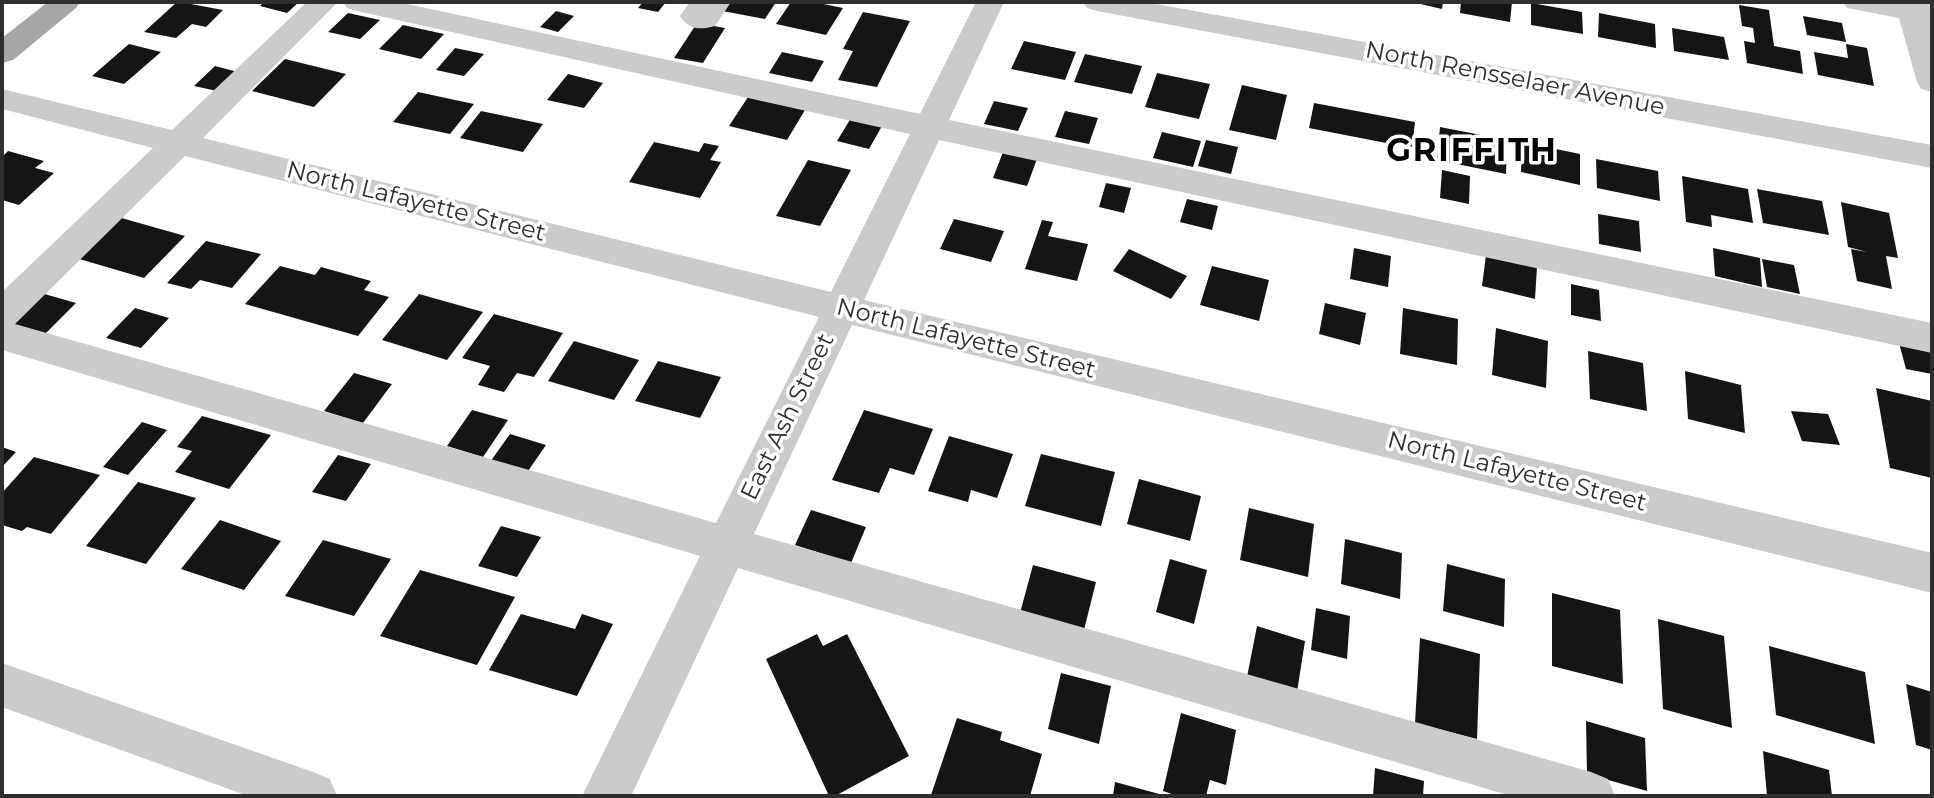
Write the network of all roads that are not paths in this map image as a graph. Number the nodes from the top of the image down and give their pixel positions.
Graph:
1 (66, 2) edge
2 (324, 2) edge
3 (357, 2) edge
4 (705, 2) edge
5 (717, 2) edge
6 (990, 2) edge
7 (1097, 2) edge
8 (1857, 2) edge
9 (1918, 9) edge
10 (2, 53) edge
11 (1932, 82) edge
12 (2, 99) edge
13 (929, 127) junction
14 (177, 142) junction
15 (1932, 157) edge
16 (840, 308) junction
17 (2, 314) edge
18 (2, 335) edge
19 (1932, 338) edge
20 (726, 546) junction
21 (1932, 573) edge
22 (2, 685) edge
23 (313, 796) edge
24 (606, 796) edge
25 (1591, 796) edge

1 - 10 main road
2 - 14 street
3 - 13 street
4 - 5 street
6 - 13 street, East Ash Street
7 - 15 street, North Rensselaer Avenue
8 - 9 street
9 - 11 street
12 - 14 street, North Lafayette Street
13 - 16 street, East Ash Street
13 - 19 street
14 - 16 street, North Lafayette Street
14 - 17 street
16 - 20 street, East Ash Street
16 - 21 street, North Lafayette Street
18 - 20 street
20 - 24 street, East Ash Street
20 - 25 street
22 - 23 street

